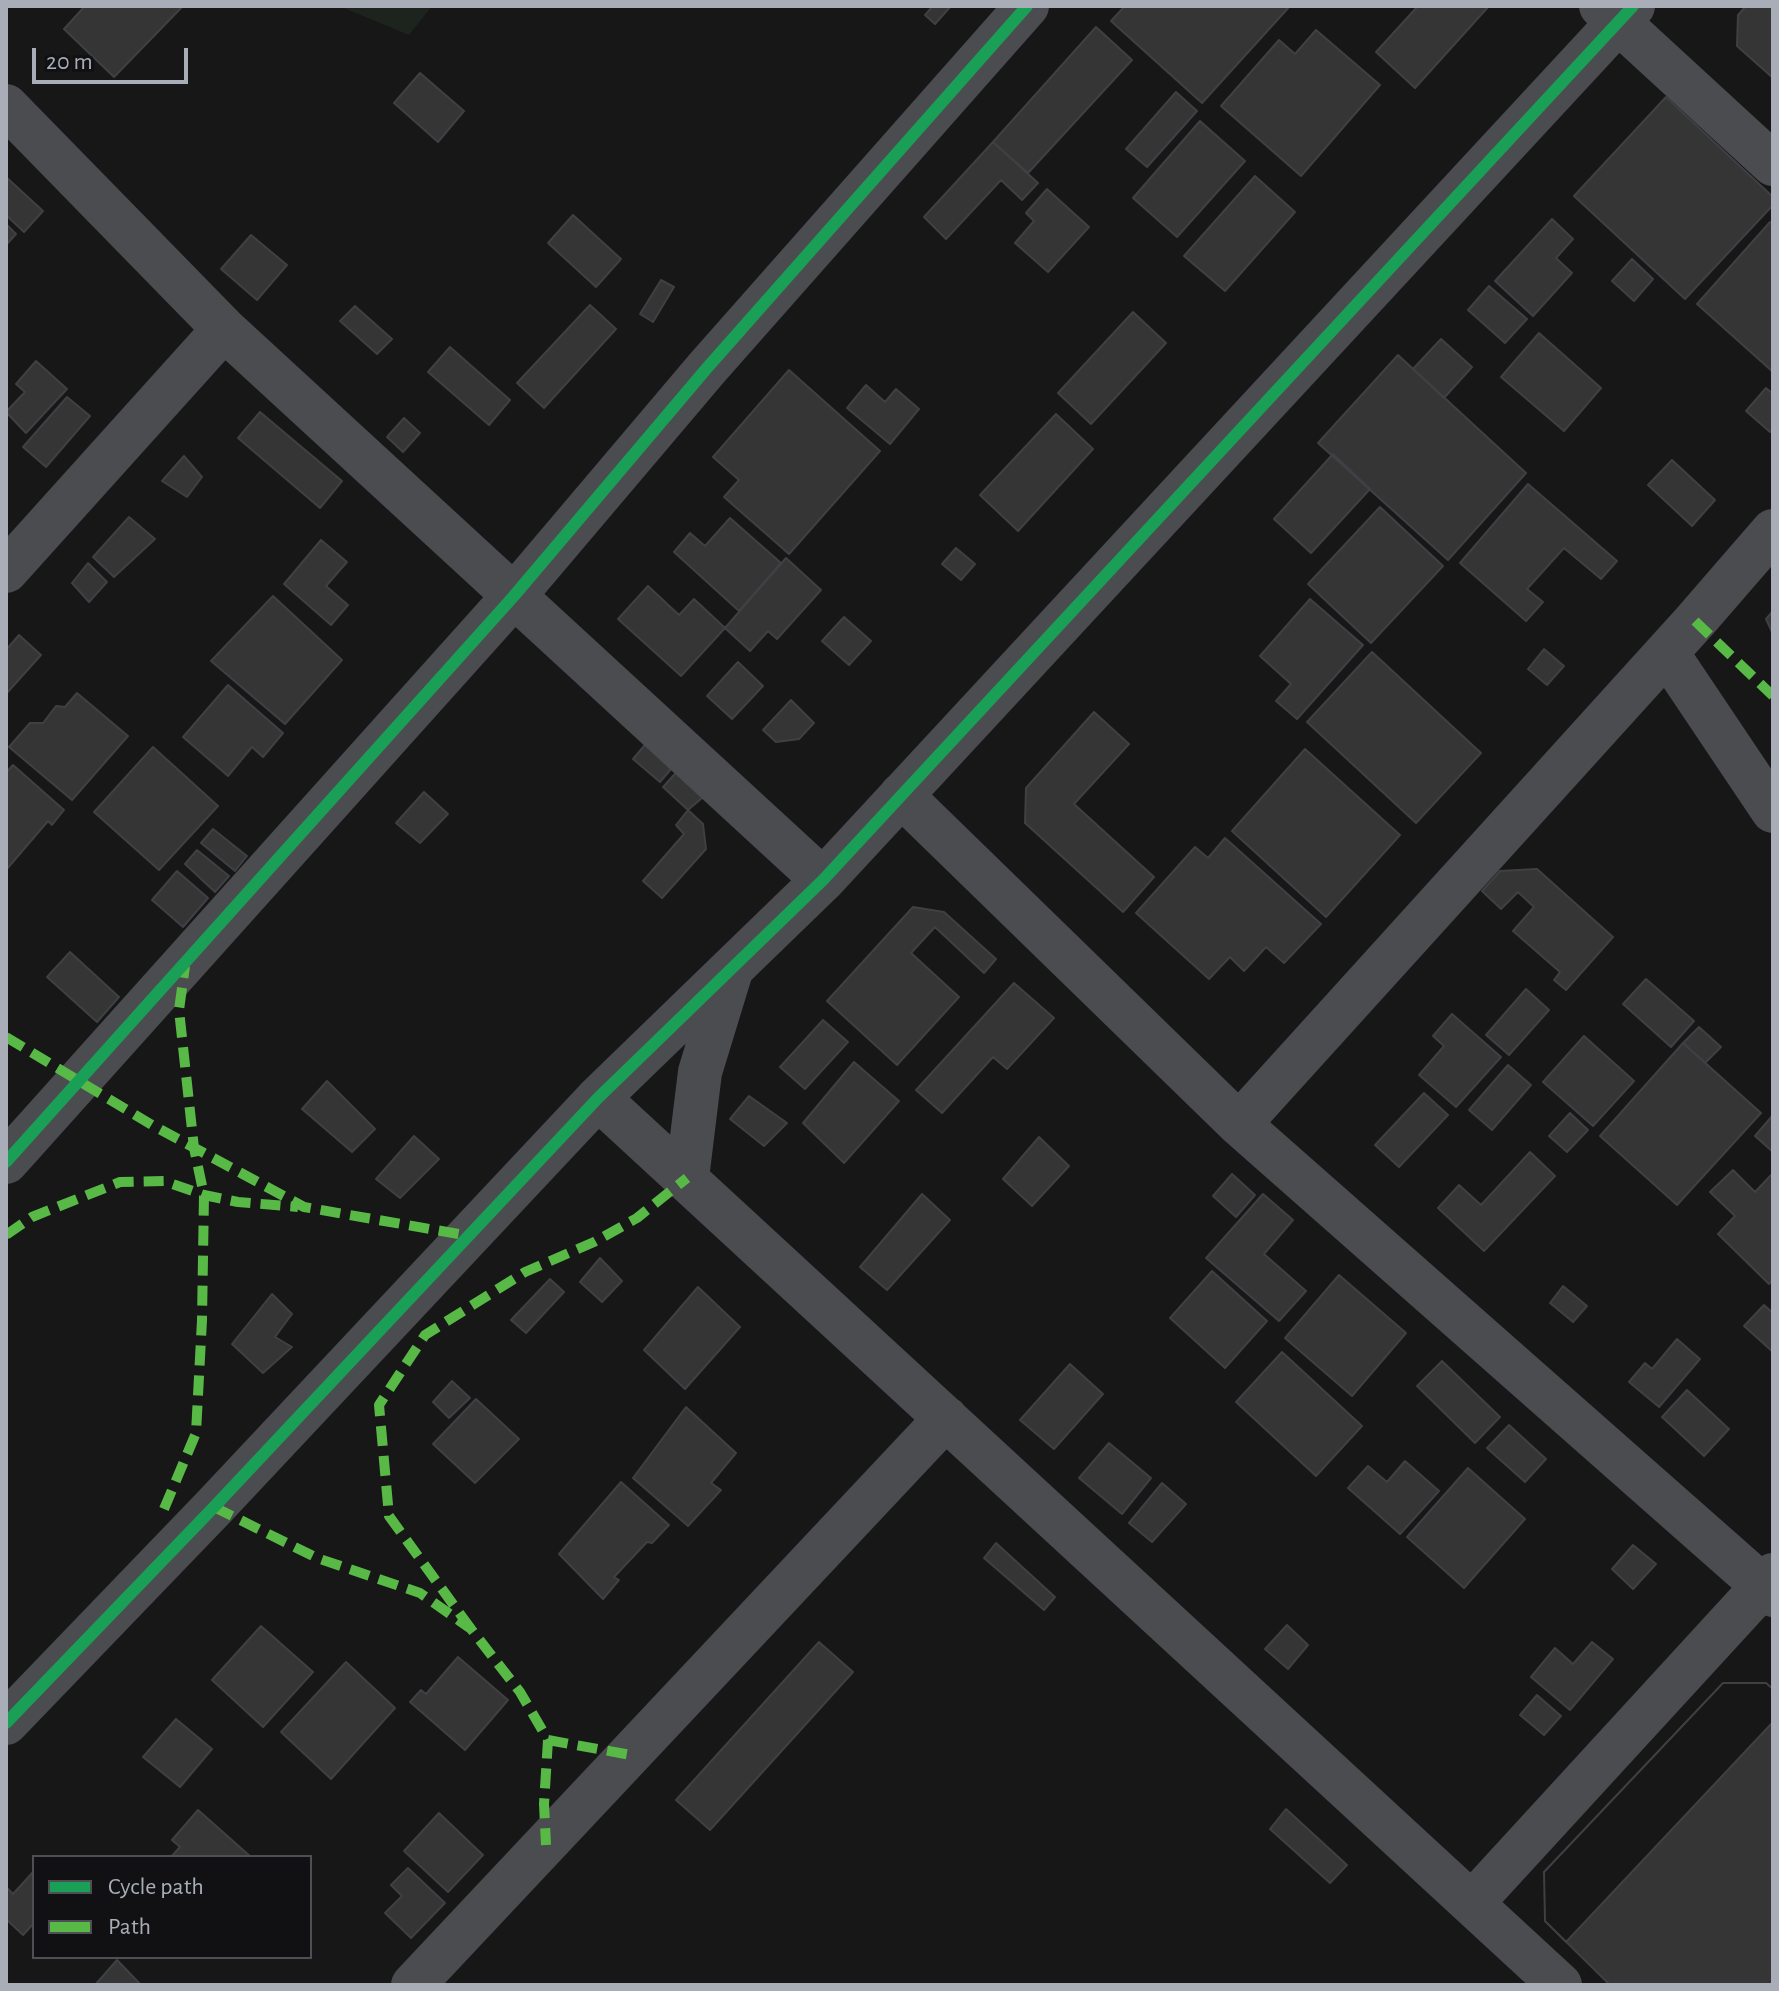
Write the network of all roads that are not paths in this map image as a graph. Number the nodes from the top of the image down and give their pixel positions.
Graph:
1 (1027, 6) edge
2 (1617, 11) edge
3 (6, 106) edge
4 (1773, 164) edge
5 (224, 329) junction
6 (1773, 531) edge
7 (6, 571) edge
8 (513, 597) junction
9 (1667, 653) junction
10 (901, 795) junction
11 (1773, 811) edge
12 (823, 880) junction
13 (732, 969) junction
14 (598, 1098) junction
15 (1239, 1124) junction
16 (6, 1162) edge
17 (687, 1178) junction
18 (946, 1418) junction
19 (1770, 1585) edge
20 (6, 1723) edge
21 (1472, 1903) junction
22 (413, 1985) edge
23 (1560, 1985) edge

1 - 8 street
2 - 4 street
2 - 10 street
3 - 5 street
5 - 7 street
5 - 8 street
6 - 9 street
8 - 12 street
8 - 16 street
9 - 11 street
9 - 15 street
10 - 12 street
10 - 15 street
12 - 13 street
13 - 14 street
13 - 17 street
14 - 17 street
14 - 20 street
15 - 19 street
17 - 18 street
18 - 21 street
18 - 22 street
19 - 21 street
21 - 23 street

